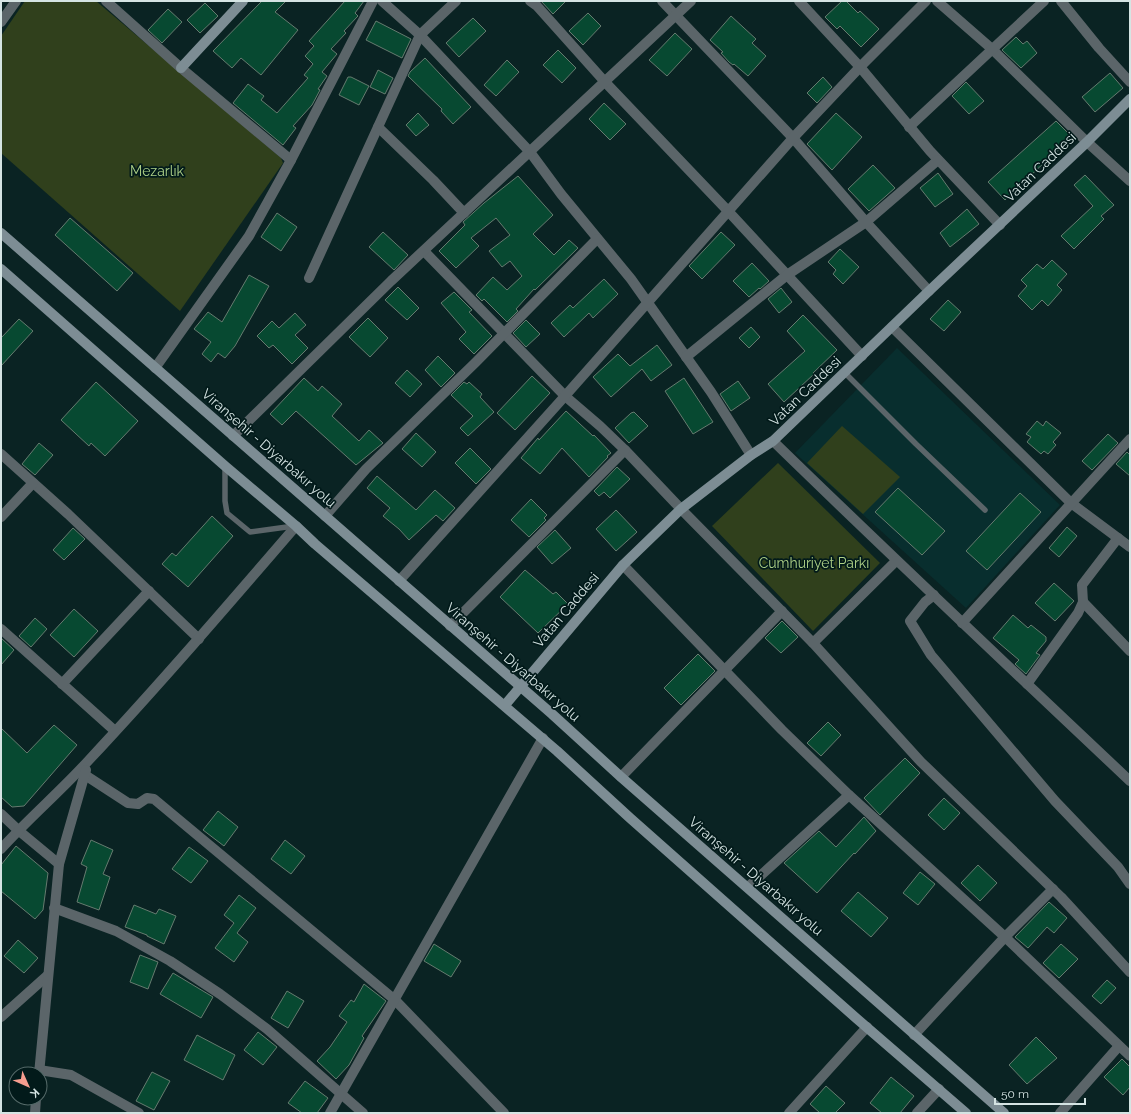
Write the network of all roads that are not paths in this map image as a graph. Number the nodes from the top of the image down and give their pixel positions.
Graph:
1 (16, 1) edge
2 (243, 1) edge
3 (373, 1) edge
4 (382, 1) edge
5 (456, 1) edge
6 (530, 1) edge
7 (662, 1) edge
8 (691, 1) edge
9 (799, 1) edge
10 (926, 1) edge
11 (937, 1) edge
12 (1044, 1) edge
13 (1061, 1) edge
14 (109, 2) edge
15 (676, 16) junction
16 (1, 22) edge
17 (420, 35) junction
18 (992, 49) junction
19 (860, 67) junction
20 (181, 68) junction
21 (605, 82) junction
22 (1130, 82) edge
23 (1130, 99) edge
24 (378, 127) junction
25 (909, 127) junction
26 (793, 138) junction
27 (1087, 142) junction
28 (530, 152) junction
29 (291, 160) junction
30 (938, 160) junction
31 (1130, 181) edge
32 (728, 211) junction
33 (464, 214) junction
34 (866, 222) junction
35 (1000, 224) junction
36 (1, 233) edge
37 (597, 239) junction
38 (424, 251) junction
39 (1, 269) edge
40 (787, 275) junction
41 (309, 278) dead end
42 (929, 291) junction
43 (647, 302) junction
44 (892, 327) junction
45 (504, 332) junction
46 (862, 356) junction
47 (686, 357) junction
48 (155, 368) junction
49 (845, 373) junction
50 (566, 396) junction
51 (233, 436) junction
52 (1130, 439) edge
53 (773, 441) junction
54 (625, 450) junction
55 (1, 454) edge
56 (751, 455) junction
57 (225, 466) junction
58 (33, 483) junction
59 (1071, 503) junction
60 (681, 509) junction
61 (985, 510) dead end
62 (325, 516) junction
63 (1, 517) edge
64 (296, 526) junction
65 (1118, 538) junction
66 (1130, 547) edge
67 (896, 561) junction
68 (623, 566) junction
69 (399, 581) junction
70 (149, 591) junction
71 (934, 595) junction
72 (1083, 602) junction
73 (782, 611) junction
74 (962, 623) junction
75 (450, 626) junction
76 (1, 629) edge
77 (199, 639) junction
78 (813, 642) junction
79 (1130, 651) edge
80 (723, 670) junction
81 (62, 684) junction
82 (1027, 684) junction
83 (520, 687) junction
84 (505, 705) junction
85 (115, 731) junction
86 (543, 738) junction
87 (87, 762) junction
88 (85, 775) junction
89 (621, 776) junction
90 (1130, 781) edge
91 (849, 795) junction
92 (1, 814) edge
93 (18, 830) junction
94 (1, 849) edge
95 (59, 864) junction
96 (1129, 879) edge
97 (748, 887) junction
98 (1052, 889) junction
99 (54, 908) junction
100 (1005, 937) junction
101 (1130, 972) edge
102 (48, 975) junction
103 (394, 1000) junction
104 (1, 1017) edge
105 (867, 1027) junction
106 (914, 1034) junction
107 (1119, 1046) junction
108 (1130, 1056) edge
109 (40, 1066) edge
110 (48, 1073) edge
111 (939, 1089) junction
112 (341, 1092) junction
113 (139, 1113) edge
114 (330, 1113) edge
115 (364, 1113) edge
116 (504, 1113) edge
117 (789, 1113) edge
118 (917, 1113) edge
119 (966, 1113) edge
120 (1004, 1113) edge
121 (1060, 1113) edge

1 - 16 street
2 - 20 main road
3 - 29 street
4 - 17 street
5 - 17 street
6 - 21 street
7 - 15 street
8 - 15 street
9 - 19 street
10 - 19 street
11 - 18 street
12 - 18 street
13 - 22 street
14 - 20 street
15 - 21 street
15 - 26 street
17 - 24 street
17 - 28 street
18 - 25 street
18 - 27 street
19 - 25 street
19 - 26 street
20 - 29 street
21 - 28 street
21 - 32 street
23 - 27 main road, Vatan Caddesi
24 - 33 street
24 - 41 street
25 - 30 street
26 - 32 street
26 - 34 street
27 - 31 street
27 - 35 main road, Vatan Caddesi
28 - 33 street
28 - 37 street
29 - 48 street
30 - 34 street
30 - 35 street
32 - 40 street
32 - 43 street
33 - 38 street
34 - 40 street
34 - 42 street
35 - 42 main road, Vatan Caddesi
36 - 48 main road, Viranşehir - Diyarbakır yolu
37 - 43 street
37 - 45 street
38 - 45 street
38 - 51 street
39 - 57 main road
40 - 46 street
40 - 47 street
42 - 44 main road, Vatan Caddesi
43 - 47 street
43 - 50 street
44 - 46 main road, Vatan Caddesi
44 - 59 street
45 - 50 street
45 - 62 street
46 - 49 main road, Vatan Caddesi
47 - 56 street
48 - 51 main road, Viranşehir - Diyarbakır yolu
49 - 53 main road, Vatan Caddesi
49 - 61 lane
50 - 54 street
50 - 69 street
51 - 62 main road, Viranşehir - Diyarbakır yolu
52 - 59 street
53 - 56 main road, Vatan Caddesi
53 - 67 street
54 - 60 street
54 - 75 street
55 - 58 street
56 - 60 main road, Vatan Caddesi
57 - 64 main road
57 - 64 lane
58 - 63 street
58 - 70 street
59 - 65 street
59 - 74 street
60 - 68 main road, Vatan Caddesi
60 - 73 street
62 - 69 main road, Viranşehir - Diyarbakır yolu
64 - 77 street
64 - 84 main road
65 - 66 street
65 - 72 street
67 - 71 street
67 - 78 street
68 - 80 street
68 - 83 main road, Vatan Caddesi
69 - 75 main road, Viranşehir - Diyarbakır yolu
70 - 77 street
70 - 81 street
71 - 74 street
71 - 96 street
72 - 79 street
72 - 82 street
73 - 78 street
73 - 80 street
74 - 82 street
75 - 83 main road, Viranşehir - Diyarbakır yolu
76 - 81 street
77 - 85 street
78 - 98 street
80 - 89 street
80 - 91 street
81 - 85 street
82 - 90 street
83 - 84 main road, Vatan Caddesi
83 - 89 main road, Viranşehir - Diyarbakır yolu
84 - 86 main road
85 - 87 street
86 - 103 street
86 - 105 main road
87 - 88 street
87 - 93 street
88 - 95 street
88 - 103 street
89 - 97 main road, Viranşehir - Diyarbakır yolu
91 - 97 street
91 - 100 street
92 - 93 street
93 - 94 street
93 - 95 street
95 - 99 street
97 - 106 main road, Viranşehir - Diyarbakır yolu
98 - 100 street
98 - 101 street
99 - 102 street
99 - 112 street
100 - 106 street
100 - 107 street
102 - 104 street
102 - 109 street
103 - 112 street
103 - 116 street
105 - 111 main road
105 - 117 street
106 - 120 main road, Viranşehir - Diyarbakır yolu
107 - 108 street
107 - 121 street
110 - 113 street
111 - 118 street
111 - 119 main road
112 - 114 street
112 - 115 street

